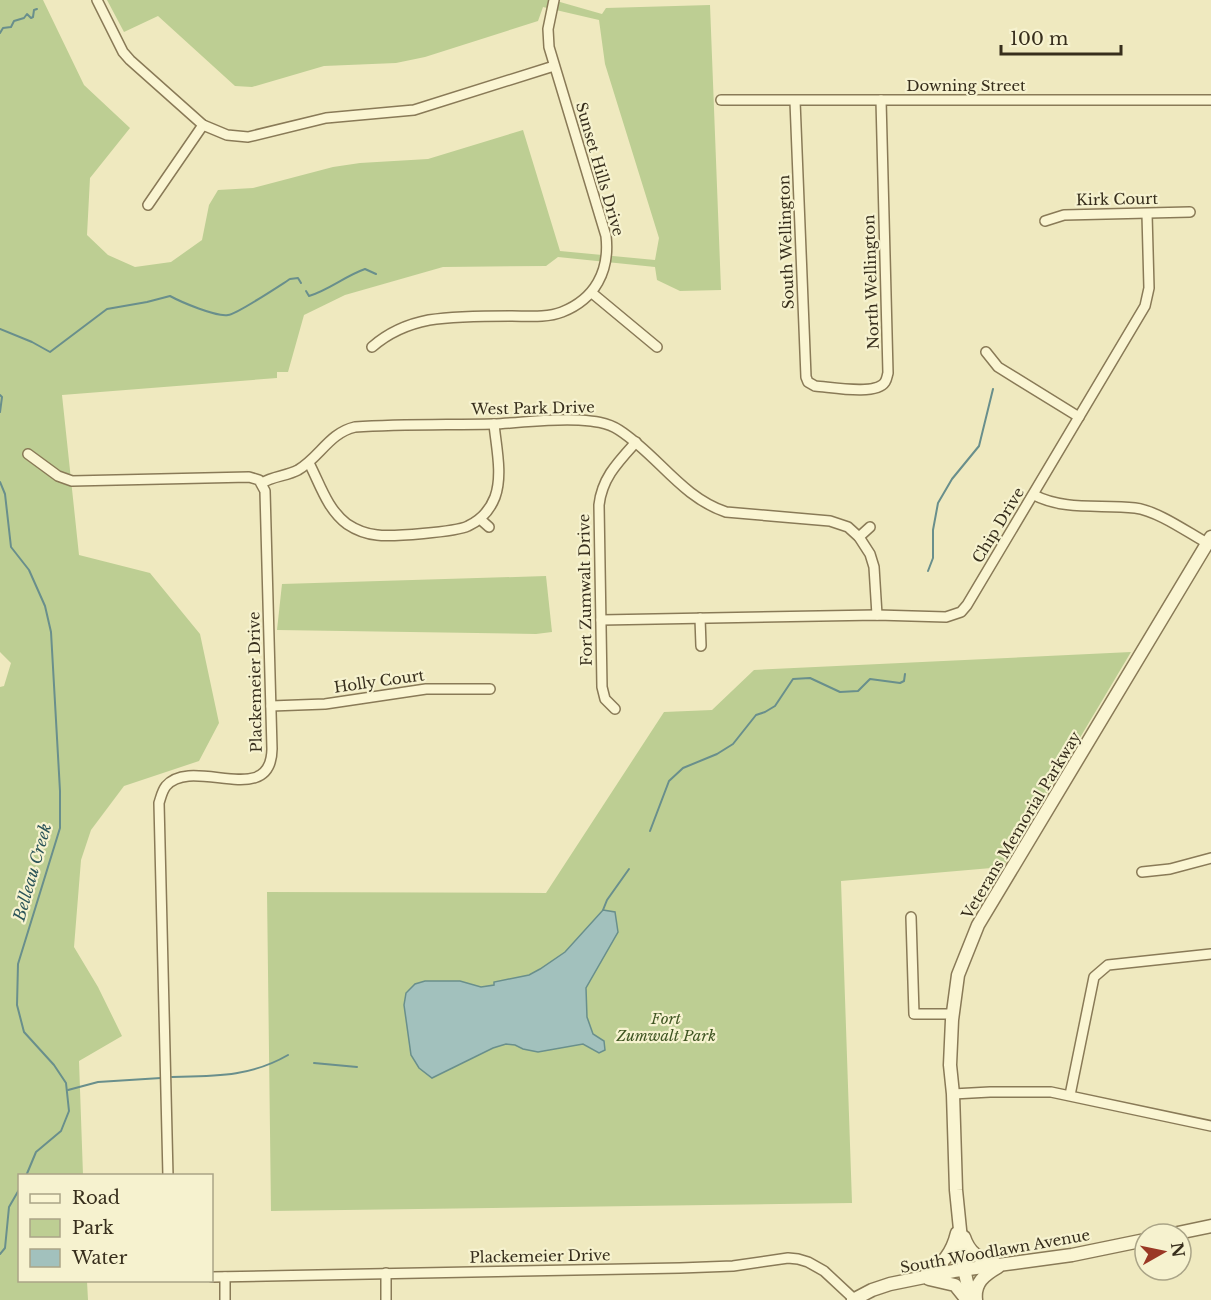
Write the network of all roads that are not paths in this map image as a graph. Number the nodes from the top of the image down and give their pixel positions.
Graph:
1 (97, 0) edge
2 (554, 0) edge
3 (554, 66) junction
4 (721, 100) dead end
5 (881, 100) junction
6 (1211, 100) edge
7 (795, 101) junction
8 (202, 125) junction
9 (147, 205) dead end
10 (1190, 213) dead end
11 (1147, 214) junction
12 (1045, 221) dead end
13 (592, 293) junction
14 (372, 347) dead end
15 (657, 347) dead end
16 (987, 352) dead end
17 (808, 382) joint
18 (1079, 417) junction
19 (494, 424) junction
20 (636, 442) junction
21 (28, 454) dead end
22 (309, 463) junction
23 (262, 483) junction
24 (1034, 495) junction
25 (480, 519) junction
26 (489, 527) dead end
27 (870, 527) dead end
28 (859, 537) junction
29 (1209, 540) edge
30 (877, 615) junction
31 (700, 618) junction
32 (601, 620) junction
33 (700, 646) dead end
34 (490, 689) dead end
35 (271, 706) junction
36 (615, 709) dead end
37 (1211, 858) edge
38 (1142, 872) dead end
39 (911, 917) dead end
40 (1211, 954) edge
41 (953, 1014) junction
42 (953, 1094) junction
43 (1070, 1095) junction
44 (1211, 1126) edge
45 (168, 1174) edge
46 (959, 1225) junction
47 (1211, 1226) edge
48 (1193, 1230) edge
49 (1133, 1242) edge
50 (1004, 1264) junction
51 (964, 1269) junction
52 (386, 1273) junction
53 (213, 1277) edge
54 (225, 1277) junction
55 (922, 1278) junction
56 (225, 1300) edge
57 (386, 1300) edge
58 (854, 1300) edge
59 (969, 1300) edge
60 (976, 1300) edge

1 - 8 street
2 - 3 street, Sunset Hills Drive
3 - 8 street
3 - 13 street, Sunset Hills Drive
4 - 7 street, Downing Street
5 - 6 street, Downing Street
5 - 7 street, Downing Street
5 - 17 street, North Wellington
7 - 17 street, South Wellington
8 - 9 street
10 - 11 street, Kirk Court
11 - 12 street, Kirk Court
11 - 18 street, Chip Drive
13 - 14 street
13 - 15 street
16 - 18 street
18 - 24 street, Chip Drive
19 - 20 street, West Park Drive
19 - 22 street, West Park Drive
19 - 25 street
20 - 28 street, West Park Drive
20 - 32 street, Fort Zumwalt Drive
21 - 23 street
22 - 23 street, West Park Drive
22 - 25 street
23 - 35 street, Plackemeier Drive
24 - 29 street
24 - 30 street, Chip Drive
25 - 26 street
27 - 28 street
28 - 30 street
29 - 41 street, Veterans Memorial Parkway
30 - 31 street, Chip Drive
31 - 32 street, Chip Drive
31 - 33 street
32 - 36 street, Fort Zumwalt Drive
34 - 35 street, Holly Court
35 - 45 street, Plackemeier Drive
37 - 38 street
39 - 41 street
40 - 43 street
41 - 42 street, Veterans Memorial Parkway
42 - 43 street
42 - 46 street, Veterans Memorial Parkway
43 - 44 street
46 - 50 street
46 - 51 street, Veterans Memorial Parkway
46 - 55 street
47 - 48 street
49 - 50 street, South Woodlawn Avenue
50 - 51 street, South Woodlawn Avenue
50 - 60 street
51 - 55 street, South Woodlawn Avenue
51 - 59 street, Veterans Memorial Parkway
52 - 54 street, Plackemeier Drive
52 - 57 street
52 - 58 street, Plackemeier Drive
53 - 54 street, Plackemeier Drive
54 - 56 street
55 - 58 street, South Woodlawn Avenue
55 - 59 street

